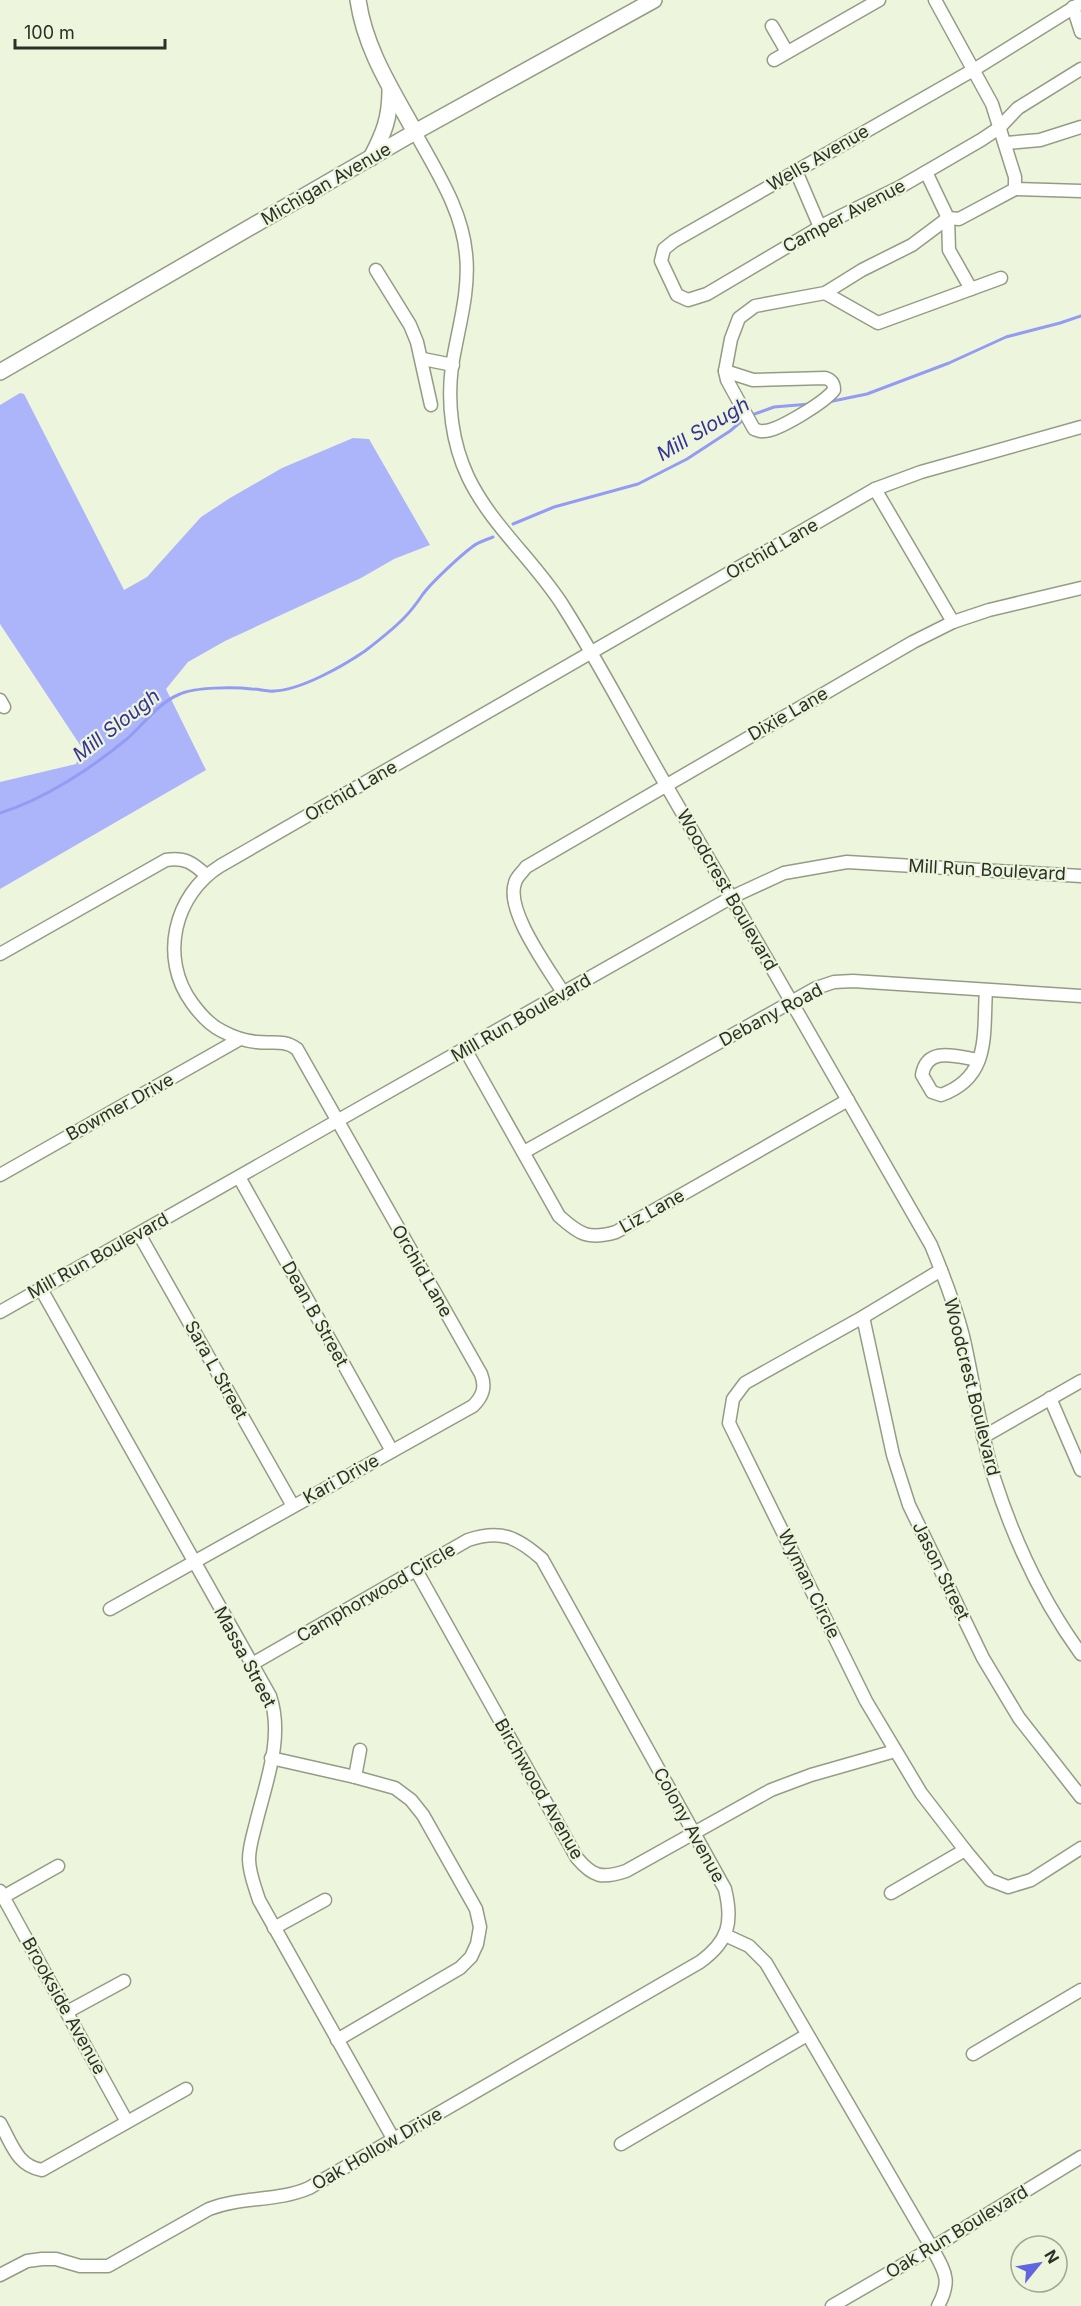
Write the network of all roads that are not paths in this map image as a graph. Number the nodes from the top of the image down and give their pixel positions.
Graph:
1 (358, 0) edge
2 (654, 0) edge
3 (879, 0) edge
4 (935, 0) edge
5 (1077, 5) edge
6 (772, 26) dead end
7 (1081, 32) edge
8 (786, 52) junction
9 (774, 60) dead end
10 (975, 69) junction
11 (1081, 69) edge
12 (390, 87) junction
13 (1081, 127) edge
14 (999, 128) junction
15 (415, 132) junction
16 (1006, 143) junction
17 (370, 158) junction
18 (796, 171) junction
19 (926, 172) junction
20 (1015, 189) junction
21 (1081, 191) edge
22 (948, 218) junction
23 (820, 226) junction
24 (376, 270) dead end
25 (1001, 278) dead end
26 (971, 289) junction
27 (825, 293) junction
28 (688, 300) joint
29 (423, 359) junction
30 (453, 365) junction
31 (725, 371) junction
32 (0, 372) edge
33 (431, 405) dead end
34 (1081, 427) edge
35 (875, 489) junction
36 (1081, 588) edge
37 (952, 622) junction
38 (590, 653) junction
39 (666, 784) junction
40 (207, 875) junction
41 (1081, 876) edge
42 (732, 897) junction
43 (0, 954) edge
44 (986, 990) junction
45 (564, 994) junction
46 (1081, 996) edge
47 (791, 1002) junction
48 (240, 1039) junction
49 (465, 1049) junction
50 (979, 1060) junction
51 (848, 1100) junction
52 (338, 1122) junction
53 (524, 1152) junction
54 (0, 1174) edge
55 (239, 1177) junction
56 (139, 1234) junction
57 (941, 1270) junction
58 (41, 1289) junction
59 (0, 1312) edge
60 (863, 1317) junction
61 (1081, 1381) edge
62 (483, 1391) joint
63 (1050, 1398) junction
64 (983, 1437) junction
65 (392, 1450) junction
66 (1081, 1470) edge
67 (293, 1506) junction
68 (505, 1535) joint
69 (193, 1563) junction
70 (416, 1570) junction
71 (110, 1610) dead end
72 (1081, 1654) edge
73 (252, 1665) junction
74 (360, 1750) dead end
75 (895, 1751) junction
76 (271, 1758) junction
77 (355, 1777) junction
78 (1081, 1797) edge
79 (694, 1833) junction
80 (1081, 1848) edge
81 (965, 1850) junction
82 (58, 1866) dead end
83 (891, 1893) dead end
84 (2, 1894) edge
85 (325, 1899) dead end
86 (274, 1928) junction
87 (725, 1935) junction
88 (124, 1981) dead end
89 (1081, 1990) edge
90 (67, 2013) junction
91 (807, 2035) junction
92 (337, 2040) junction
93 (973, 2054) dead end
94 (186, 2089) dead end
95 (127, 2122) junction
96 (0, 2123) edge
97 (394, 2140) junction
98 (621, 2144) dead end
99 (1081, 2157) edge
100 (932, 2248) junction
101 (0, 2275) edge
102 (832, 2306) edge
103 (938, 2306) edge

1 - 12 main road
2 - 15 main road, Michigan Avenue
3 - 8 street
4 - 10 street
5 - 7 street
5 - 10 street, Wells Avenue
6 - 8 street
8 - 9 street
10 - 14 street
10 - 18 street, Wells Avenue
11 - 14 street, Camper Avenue
12 - 15 main road
12 - 17 main road
13 - 16 street
14 - 16 street
14 - 19 street, Camper Avenue
15 - 17 main road, Michigan Avenue
15 - 30 street, Woodcrest Boulevard
16 - 20 street
17 - 32 main road, Michigan Avenue
18 - 23 street
18 - 28 street, Wells Avenue
19 - 22 street
19 - 23 street, Camper Avenue
20 - 21 street
20 - 22 street
22 - 26 street
22 - 27 street
23 - 28 street, Camper Avenue
24 - 29 street
25 - 26 street
26 - 27 street
27 - 31 street
29 - 30 street
29 - 33 street
30 - 38 street, Woodcrest Boulevard
31 - 31 street
34 - 35 street, Orchid Lane
35 - 37 street
35 - 38 street, Orchid Lane
36 - 37 street, Dixie Lane
37 - 39 street, Dixie Lane
38 - 39 street, Woodcrest Boulevard
38 - 40 street, Orchid Lane
39 - 42 street, Woodcrest Boulevard
39 - 45 street, Dixie Lane
40 - 43 street
40 - 48 street, Orchid Lane
41 - 42 street, Mill Run Boulevard
42 - 45 street, Mill Run Boulevard
42 - 47 street, Woodcrest Boulevard
44 - 46 street, Debany Road
44 - 47 street, Debany Road
44 - 50 street
45 - 49 street, Mill Run Boulevard
47 - 51 street, Woodcrest Boulevard
47 - 53 street, Debany Road
48 - 52 street, Orchid Lane
48 - 54 street, Bowmer Drive
49 - 52 street, Mill Run Boulevard
49 - 53 street, Liz Lane
50 - 50 street
51 - 53 street, Liz Lane
51 - 57 street, Woodcrest Boulevard
52 - 55 street, Mill Run Boulevard
52 - 62 street, Orchid Lane
55 - 56 street, Mill Run Boulevard
55 - 65 street, Dean B Street
56 - 58 street, Mill Run Boulevard
56 - 67 street, Sara L Street
57 - 60 street, Wyman Circle
57 - 64 street, Woodcrest Boulevard
58 - 59 street, Mill Run Boulevard
58 - 69 street, Massa Street
60 - 75 street, Wyman Circle
60 - 78 street, Jason Street
61 - 63 street
62 - 65 street, Kari Drive
63 - 64 street
63 - 66 street
64 - 72 street, Woodcrest Boulevard
65 - 67 street, Kari Drive
67 - 69 street, Kari Drive
68 - 70 street, Camphorwood Circle
68 - 79 street, Colony Avenue
69 - 71 street, Kari Drive
69 - 73 street, Massa Street
70 - 73 street, Camphorwood Circle
70 - 79 street, Birchwood Avenue
73 - 76 street, Massa Street
74 - 77 street
75 - 79 street, Birchwood Avenue
75 - 81 street, Wyman Circle
76 - 77 street
76 - 86 street, Massa Street
77 - 92 street
79 - 87 street, Colony Avenue
80 - 81 street, Wyman Circle
81 - 83 street
82 - 84 street
84 - 90 street, Brookside Avenue
85 - 86 street
86 - 92 street, Massa Street
87 - 91 street
87 - 97 street, Oak Hollow Drive
88 - 90 street
89 - 93 street
90 - 95 street, Brookside Avenue
91 - 98 street
91 - 100 street
92 - 97 street, Massa Street
94 - 95 street
95 - 96 street
97 - 101 street, Oak Hollow Drive
99 - 100 street, Oak Run Boulevard
100 - 102 street, Oak Run Boulevard
100 - 103 street

